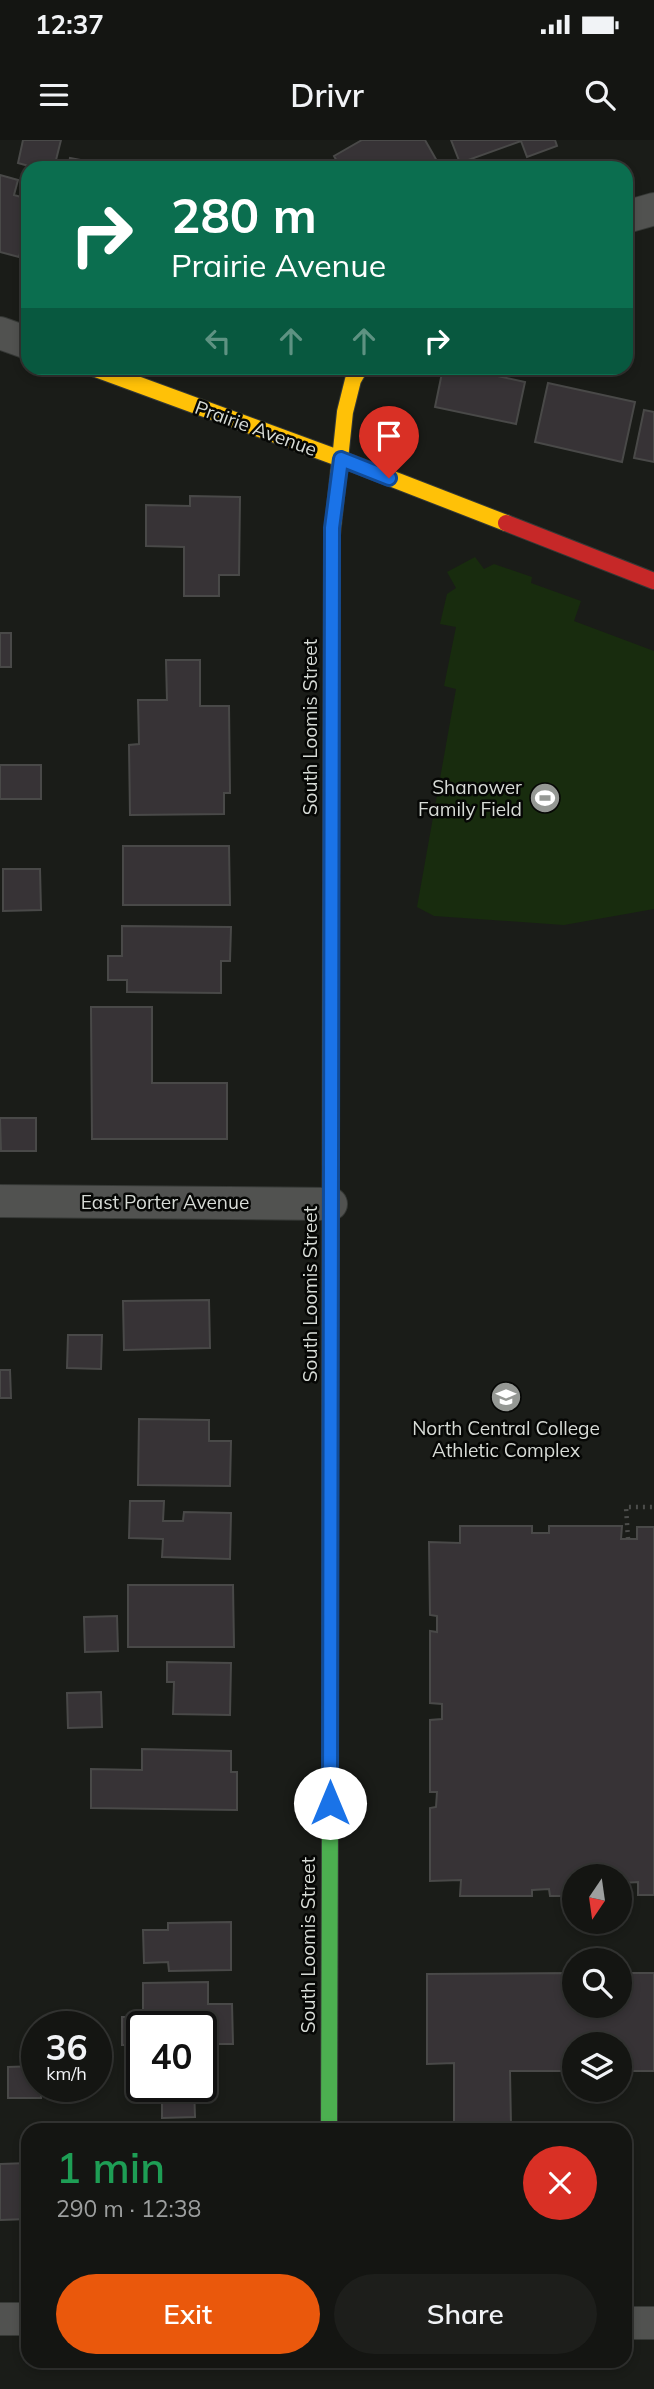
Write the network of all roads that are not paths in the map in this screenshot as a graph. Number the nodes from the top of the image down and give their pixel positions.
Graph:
1 (654, 209) edge
2 (633, 215) edge
3 (0, 333) edge
4 (21, 340) edge
5 (112, 375) edge
6 (356, 375) edge
7 (341, 459) junction
8 (654, 581) edge
9 (0, 1201) edge
10 (331, 1205) junction
11 (329, 2123) edge
12 (0, 2319) edge
13 (21, 2319) edge
14 (632, 2323) edge
15 (654, 2323) edge

1 - 2 street
3 - 4 street
5 - 7 street, Prairie Avenue
6 - 7 street, South Loomis Street
7 - 8 street, Prairie Avenue
7 - 10 street, South Loomis Street
9 - 10 street, East Porter Avenue
10 - 11 street, South Loomis Street
12 - 13 street
14 - 15 street

